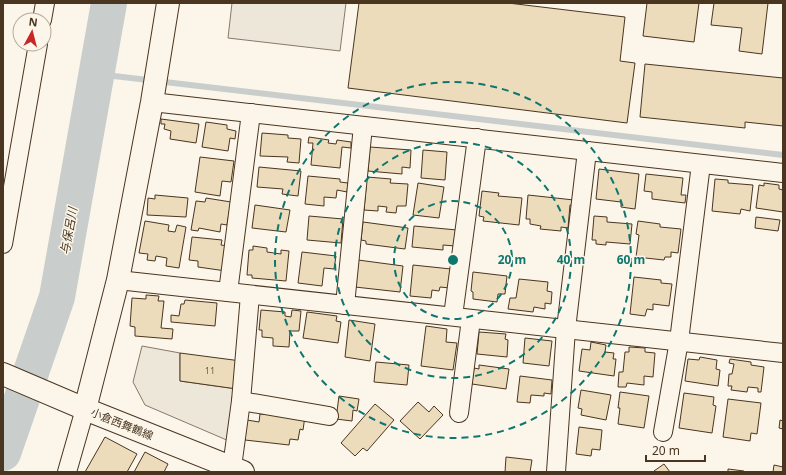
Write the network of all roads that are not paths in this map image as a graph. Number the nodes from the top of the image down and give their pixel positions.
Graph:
1 (168, 3) edge
2 (36, 52) edge
3 (152, 102) junction
4 (251, 113) junction
5 (363, 126) junction
6 (477, 138) junction
7 (587, 150) junction
8 (701, 164) junction
9 (9, 167) edge
10 (783, 173) edge
11 (3, 244) edge
12 (118, 280) junction
13 (228, 292) junction
14 (250, 294) junction
15 (345, 305) junction
16 (453, 316) junction
17 (471, 319) junction
18 (566, 329) junction
19 (679, 341) junction
20 (783, 352) edge
21 (3, 374) edge
22 (241, 401) junction
23 (85, 409) junction
24 (458, 413) dead end
25 (329, 416) dead end
26 (663, 432) dead end
27 (237, 470) edge
28 (67, 472) edge
29 (556, 472) edge

1 - 3 street
2 - 9 street
3 - 4 street
3 - 12 street
4 - 5 street
4 - 13 street
5 - 6 street
5 - 15 street
6 - 7 street
6 - 16 street
7 - 8 street
7 - 18 street
8 - 10 street
8 - 19 street
9 - 11 street
12 - 13 street
12 - 23 street
13 - 14 street
14 - 15 street
14 - 22 street
15 - 16 street
16 - 17 street
17 - 18 street
17 - 24 street
18 - 19 street
18 - 29 street
19 - 20 street
19 - 26 street
21 - 23 street, 小倉西舞鶴線
22 - 25 street
22 - 27 street
23 - 27 street, 小倉西舞鶴線
23 - 28 street

